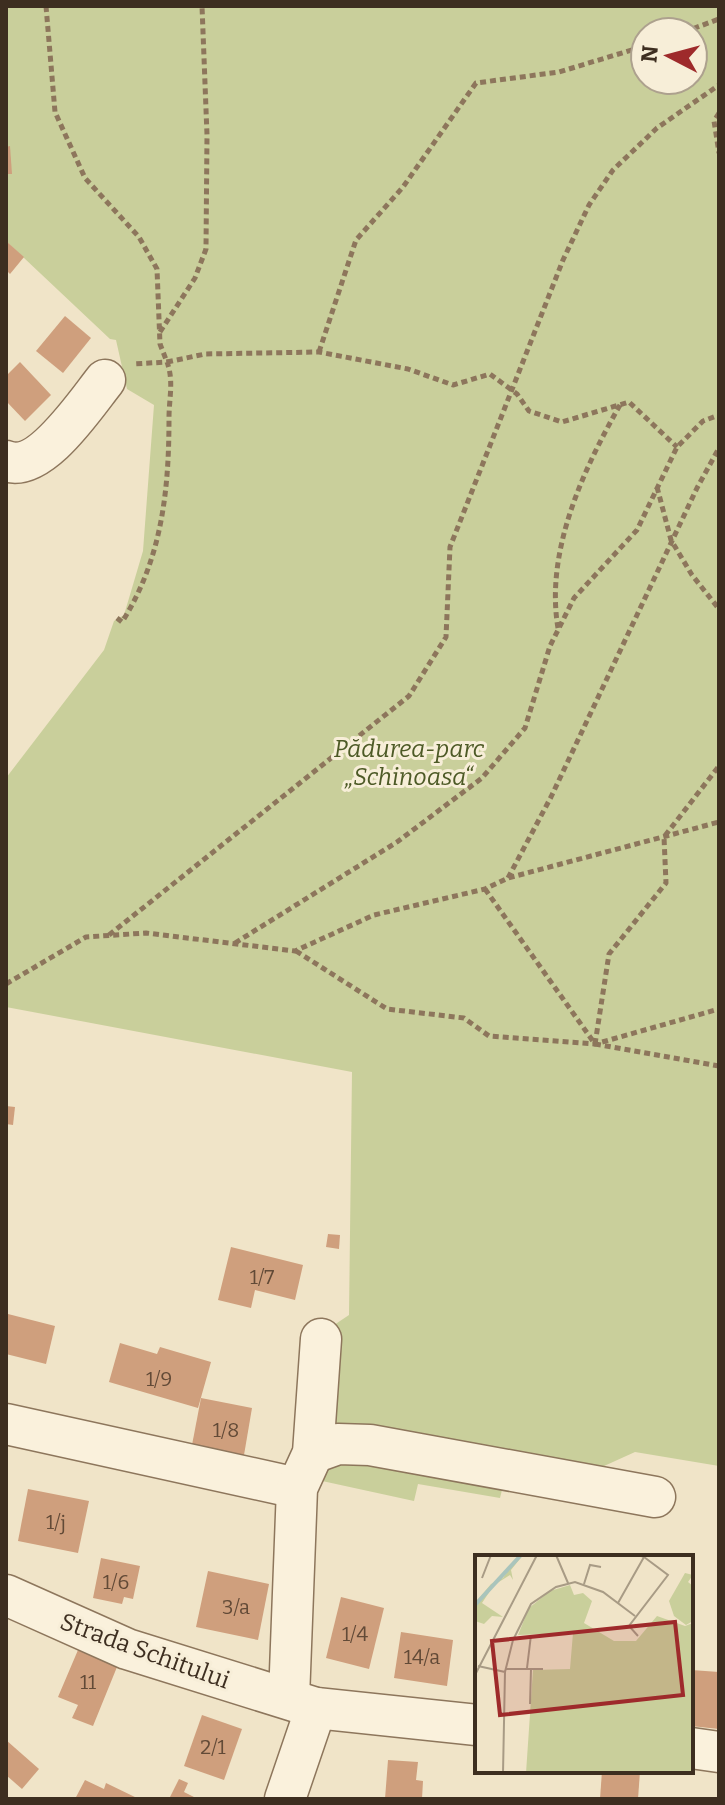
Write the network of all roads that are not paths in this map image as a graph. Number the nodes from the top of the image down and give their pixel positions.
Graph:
1 (105, 380) road end
2 (6, 461) edge
3 (321, 1339) dead end
4 (6, 1424) edge
5 (305, 1471) junction
6 (655, 1497) dead end
7 (6, 1595) edge
8 (303, 1703) junction
9 (475, 1725) edge
10 (693, 1748) edge
11 (719, 1752) edge
12 (285, 1799) edge

1 - 2 street
3 - 5 street
4 - 5 street
5 - 6 street
5 - 8 street
7 - 8 street, Strada Schitului
8 - 9 street, Strada Schitului
8 - 12 street
10 - 11 street

